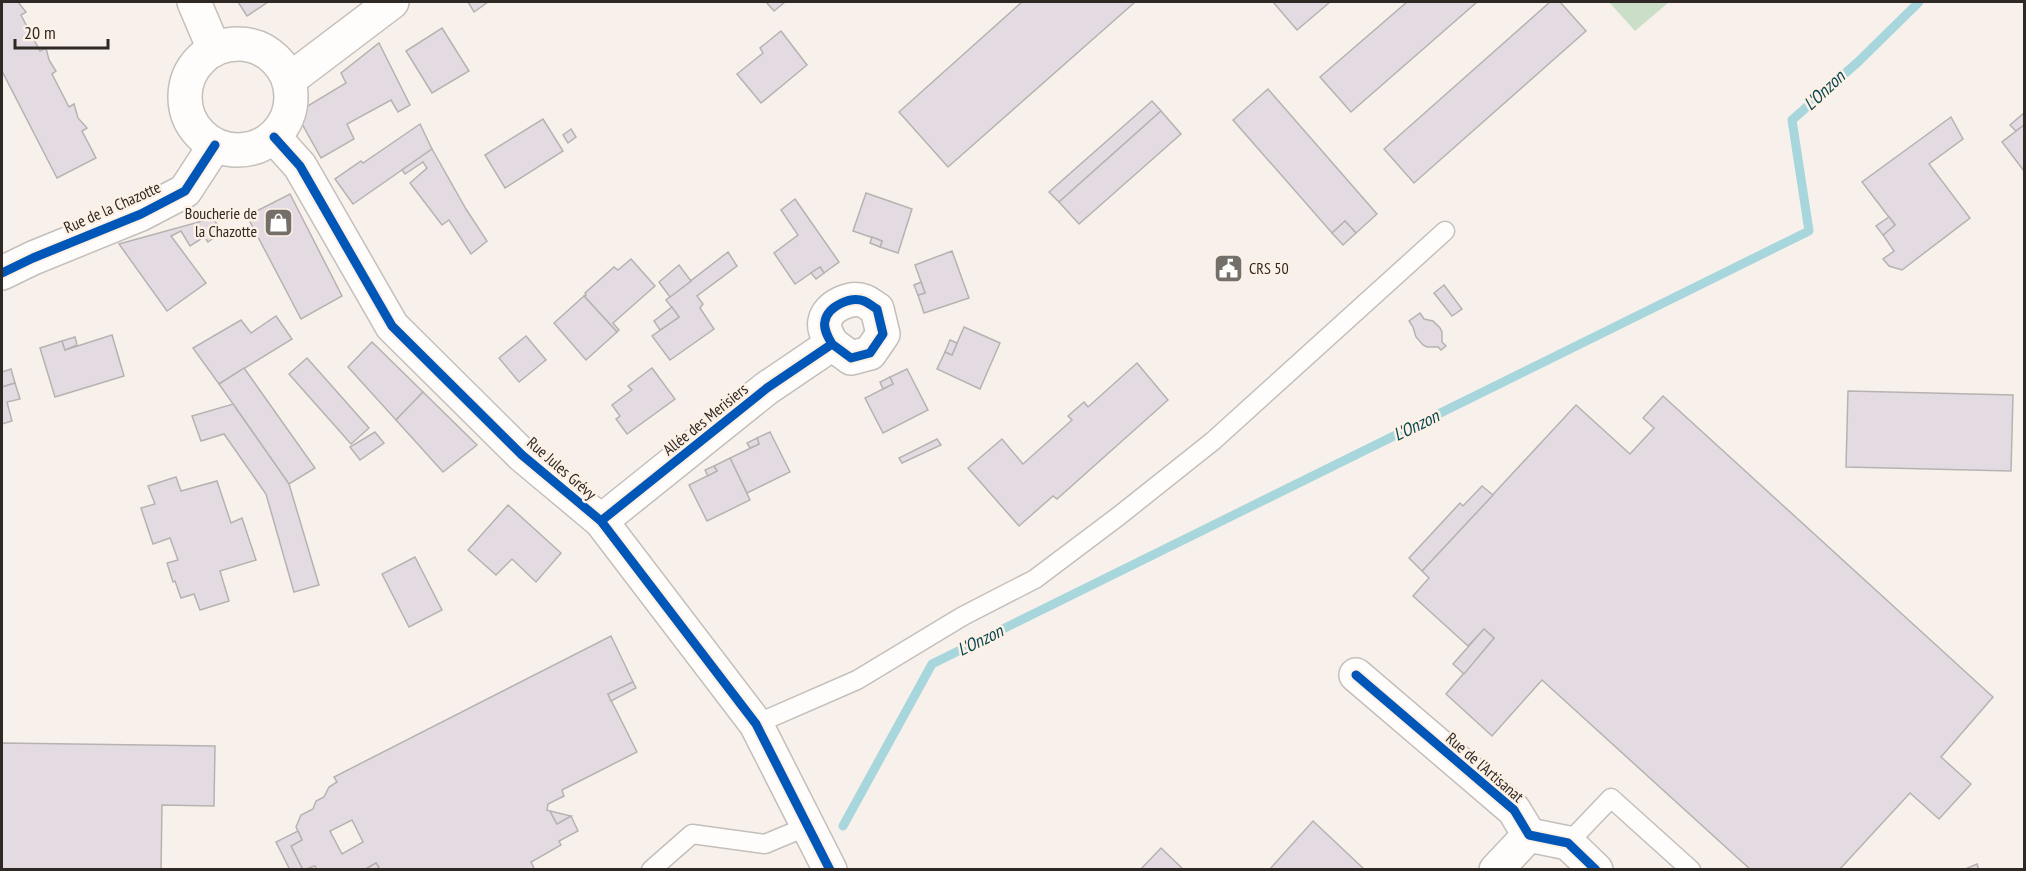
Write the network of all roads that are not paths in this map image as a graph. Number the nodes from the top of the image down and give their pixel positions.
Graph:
1 (194, 2) edge
2 (392, 2) edge
3 (214, 49) junction
4 (289, 80) junction
5 (274, 137) junction
6 (215, 145) junction
7 (1445, 231) dead end
8 (2, 273) edge
9 (832, 344) dead end
10 (601, 521) junction
11 (1356, 675) dead end
12 (756, 724) junction
13 (808, 826) junction
14 (1529, 835) junction
15 (1568, 843) junction
16 (651, 870) edge
17 (830, 870) edge
18 (1496, 870) edge
19 (1596, 870) edge
20 (1691, 870) edge

1 - 3 street
2 - 4 street
3 - 4 street
3 - 6 street
4 - 5 street
5 - 6 street
5 - 10 street, Rue Jules Grévy
6 - 8 street, Rue de la Chazotte
7 - 12 lane
9 - 10 street, Allée des Merisiers
10 - 12 street, Rue Jules Grévy
11 - 14 street, Rue de l'Artisanat
12 - 13 street, Rue Jules Grévy
13 - 16 lane
13 - 17 street, Rue Jules Grévy
14 - 15 street
14 - 18 street
15 - 19 street
15 - 20 lane

